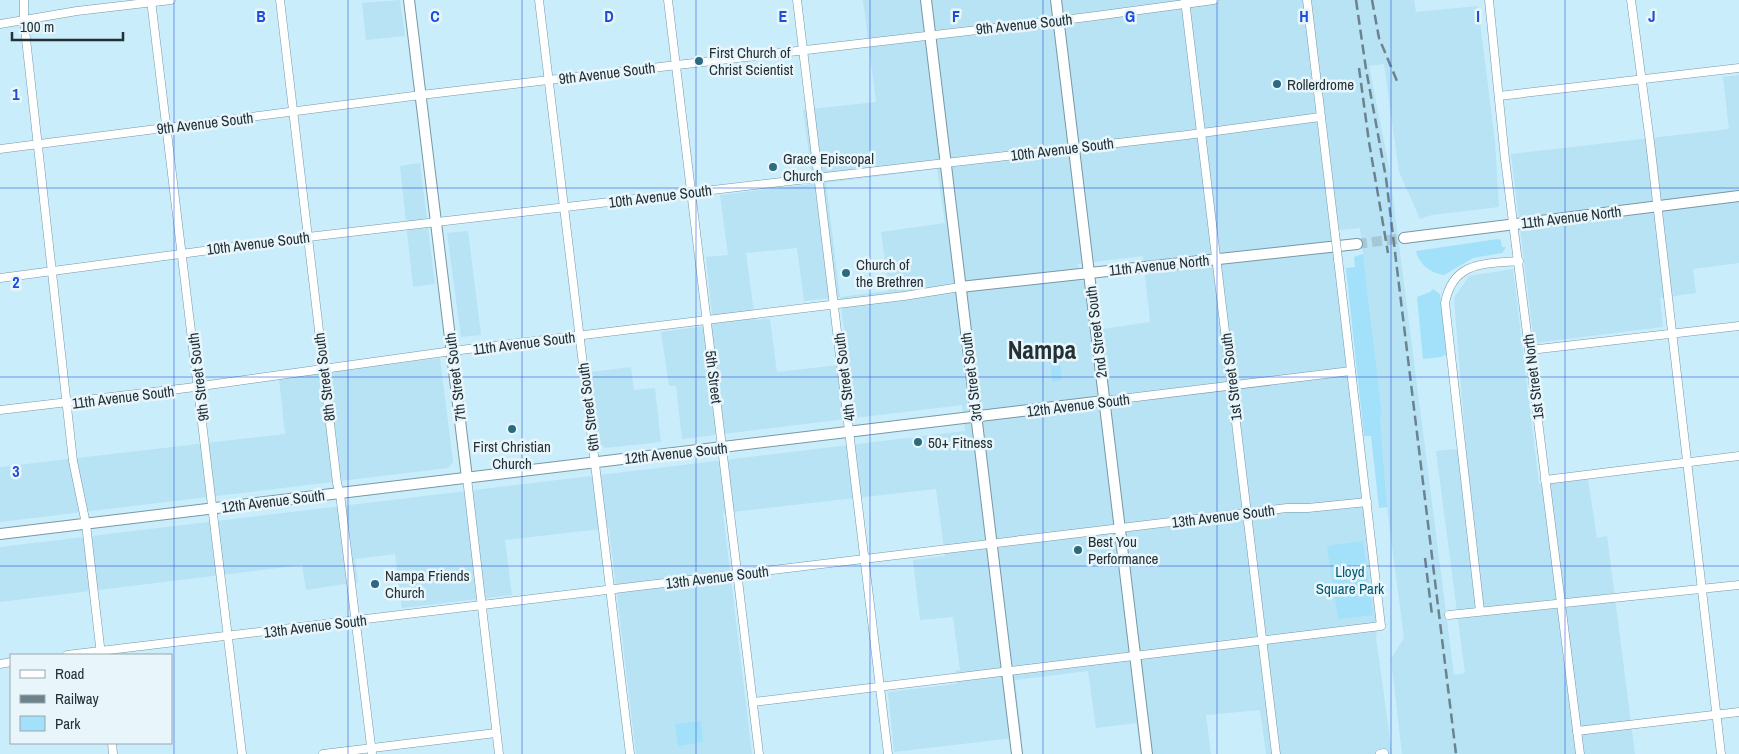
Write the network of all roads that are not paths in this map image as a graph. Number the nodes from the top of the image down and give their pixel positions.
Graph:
1 (24, 0) edge
2 (172, 0) edge
3 (280, 0) edge
4 (410, 0) edge
5 (539, 0) edge
6 (668, 0) edge
7 (797, 0) edge
8 (926, 0) edge
9 (1056, 0) edge
10 (1214, 0) edge
11 (1307, 0) edge
12 (1489, 0) edge
13 (1631, 0) edge
14 (151, 1) edge
15 (1185, 2) edge
16 (1058, 20) junction
17 (24, 21) junction
18 (0, 24) edge
19 (930, 35) junction
20 (803, 49) junction
21 (676, 64) junction
22 (1739, 68) edge
23 (549, 80) junction
24 (1641, 80) junction
25 (421, 95) junction
26 (1499, 96) junction
27 (293, 112) junction
28 (1320, 117) junction
29 (166, 128) junction
30 (1201, 132) junction
31 (38, 144) junction
32 (1073, 148) junction
33 (0, 149) edge
34 (945, 163) junction
35 (819, 177) junction
36 (692, 192) junction
37 (1739, 196) edge
38 (1656, 206) junction
39 (564, 207) junction
40 (436, 222) junction
41 (1513, 224) junction
42 (308, 237) junction
43 (1404, 238) tunnel mouth
44 (1357, 244) tunnel mouth
45 (182, 253) junction
46 (1216, 259) junction
47 (1518, 261) junction
48 (50, 272) junction
49 (1088, 273) junction
50 (0, 278) edge
51 (960, 287) junction
52 (835, 304) junction
53 (707, 320) junction
54 (1739, 326) edge
55 (1671, 334) junction
56 (580, 336) junction
57 (1530, 350) junction
58 (452, 351) junction
59 (323, 370) junction
60 (1351, 371) junction
61 (1232, 386) junction
62 (199, 387) junction
63 (1104, 401) junction
64 (66, 404) junction
65 (0, 410) edge
66 (976, 417) junction
67 (850, 432) junction
68 (723, 448) junction
69 (1739, 456) edge
70 (595, 462) junction
71 (1686, 463) junction
72 (467, 478) junction
73 (1545, 480) junction
74 (340, 494) junction
75 (1368, 502) junction
76 (213, 509) junction
77 (1247, 513) junction
78 (86, 524) junction
79 (1119, 528) junction
80 (0, 534) edge
81 (991, 544) junction
82 (865, 559) junction
83 (737, 574) junction
84 (1739, 585) edge
85 (1701, 589) junction
86 (610, 590) junction
87 (1560, 603) junction
88 (481, 606) junction
89 (1480, 611) junction
90 (1449, 615) dead end
91 (356, 621) junction
92 (228, 637) junction
93 (1263, 640) junction
94 (101, 653) edge
95 (84, 654) edge
96 (1135, 656) junction
97 (1006, 670) junction
98 (880, 687) junction
99 (753, 702) junction
100 (1739, 712) edge
101 (1716, 714) junction
102 (1577, 731) junction
103 (496, 733) junction
104 (371, 751) edge
105 (242, 754) edge
106 (323, 754) edge
107 (499, 754) edge
108 (630, 754) edge
109 (759, 754) edge
110 (888, 754) edge
111 (1017, 754) edge
112 (1147, 754) edge
113 (1276, 754) edge
114 (1380, 754) edge
115 (1384, 754) edge
116 (1580, 754) edge
117 (1721, 754) edge

1 - 17 street
2 - 14 street
3 - 27 street, 8th Street South
4 - 25 main road, 7th Street South
5 - 23 street, 6th Street South
6 - 21 street, 5th Street
7 - 20 street, 4th Street South
8 - 19 main road, 3rd Street South
9 - 16 main road, 2nd Street South
10 - 15 street, 9th Avenue South
11 - 28 street
12 - 26 street, 1st Street North
13 - 24 street
14 - 17 street
14 - 29 street, 9th Street South
15 - 16 street, 9th Avenue South
15 - 30 street, 1st Street South
16 - 19 street, 9th Avenue South
16 - 32 main road, 2nd Street South
17 - 18 street
17 - 31 street
19 - 20 street, 9th Avenue South
19 - 34 main road, 3rd Street South
20 - 21 street, 9th Avenue South
20 - 35 street, 4th Street South
21 - 23 street, 9th Avenue South
21 - 36 street, 5th Street
22 - 24 street
23 - 25 street, 9th Avenue South
23 - 39 street, 6th Street South
24 - 26 street
24 - 38 street
25 - 27 street, 9th Avenue South
25 - 40 main road, 7th Street South
26 - 41 street, 1st Street North
27 - 29 street, 9th Avenue South
27 - 42 street, 8th Street South
28 - 30 street, 10th Avenue South
28 - 60 street, bridge
29 - 31 street, 9th Avenue South
29 - 45 street, 9th Street South
30 - 32 street, 10th Avenue South
30 - 46 street, 1st Street South
31 - 33 street, 9th Avenue South
31 - 48 street
32 - 34 street, 10th Avenue South
32 - 49 main road, 2nd Street South
34 - 35 street, 10th Avenue South
34 - 51 main road, 3rd Street South
35 - 36 street, 10th Avenue South
35 - 52 street, 4th Street South
36 - 39 street, 10th Avenue South
36 - 53 street, 5th Street
37 - 38 main road, 11th Avenue North
38 - 41 main road, 11th Avenue North
38 - 55 street
39 - 40 street, 10th Avenue South
39 - 56 street, 6th Street South
40 - 42 street, 10th Avenue South
40 - 58 main road, 7th Street South
41 - 43 main road, 11th Avenue North
41 - 47 street, 1st Street North
42 - 45 street, 10th Avenue South
42 - 59 street, 8th Street South
44 - 46 main road, 11th Avenue North
45 - 48 street, 10th Avenue South
45 - 62 street, 9th Street South
46 - 49 main road, 11th Avenue North
46 - 61 street, 1st Street South
47 - 57 street, 1st Street North
47 - 89 street
48 - 50 street, 10th Avenue South
48 - 64 street
49 - 51 main road, 11th Avenue North
49 - 63 main road, 2nd Street South
51 - 52 street, 11th Avenue South
51 - 66 main road, 3rd Street South
52 - 53 street, 11th Avenue South
52 - 67 street, 4th Street South
53 - 56 street, 11th Avenue South
53 - 68 street, 5th Street
54 - 55 street
55 - 57 street
55 - 71 street
56 - 58 street, 11th Avenue South
56 - 70 street, 6th Street South
57 - 73 street, 1st Street North
58 - 59 street, 11th Avenue South
58 - 72 main road, 7th Street South
59 - 62 street, 11th Avenue South
59 - 74 street, 8th Street South
60 - 61 street, 12th Avenue South
60 - 75 street
61 - 63 street, 12th Avenue South
61 - 77 street, 1st Street South
62 - 64 street, 11th Avenue South
62 - 76 street, 9th Street South
63 - 66 main road, 12th Avenue South
63 - 79 main road, 2nd Street South
64 - 65 street, 11th Avenue South
64 - 78 street
66 - 67 main road, 12th Avenue South
66 - 81 main road, 3rd Street South
67 - 68 main road, 12th Avenue South
67 - 82 street, 4th Street South
68 - 70 main road, 12th Avenue South
68 - 83 street, 5th Street
69 - 71 street
70 - 72 main road, 12th Avenue South
70 - 86 street, 6th Street South
71 - 73 street
71 - 85 street
72 - 74 main road, 12th Avenue South
72 - 88 street, 7th Street South
73 - 87 street, 1st Street North
74 - 76 main road, 12th Avenue South
74 - 91 street, 8th Street South
75 - 77 street, 13th Avenue South
75 - 93 street
76 - 78 main road, 12th Avenue South
76 - 92 street, 9th Street South
77 - 79 street, 13th Avenue South
77 - 93 street, 1st Street South
78 - 80 main road, 12th Avenue South
78 - 94 street
79 - 81 street, 13th Avenue South
79 - 96 main road, 2nd Street South
81 - 82 street, 13th Avenue South
81 - 97 main road, 3rd Street South
82 - 83 street, 13th Avenue South
82 - 98 street, 4th Street South
83 - 86 street, 13th Avenue South
83 - 99 street, 5th Street
84 - 85 street
85 - 87 street
85 - 101 street
86 - 88 street, 13th Avenue South
86 - 108 street, 6th Street South
87 - 89 street
87 - 102 street, 1st Street North
88 - 91 street, 13th Avenue South
88 - 103 street, 7th Street South
89 - 90 street
91 - 92 street, 13th Avenue South
91 - 104 street, 8th Street South
92 - 94 street, 13th Avenue South
92 - 105 street, 9th Street South
93 - 96 street
93 - 113 street, 1st Street South
94 - 95 street, 13th Avenue South
96 - 97 street
96 - 112 main road, 2nd Street South
97 - 98 street
97 - 111 main road, 3rd Street South
98 - 99 street
98 - 110 street, 4th Street South
99 - 109 street, 5th Street
100 - 101 street
101 - 102 street
101 - 117 street
102 - 116 street, 1st Street North
103 - 104 street
103 - 107 street, 7th Street South
104 - 106 street
114 - 115 street

